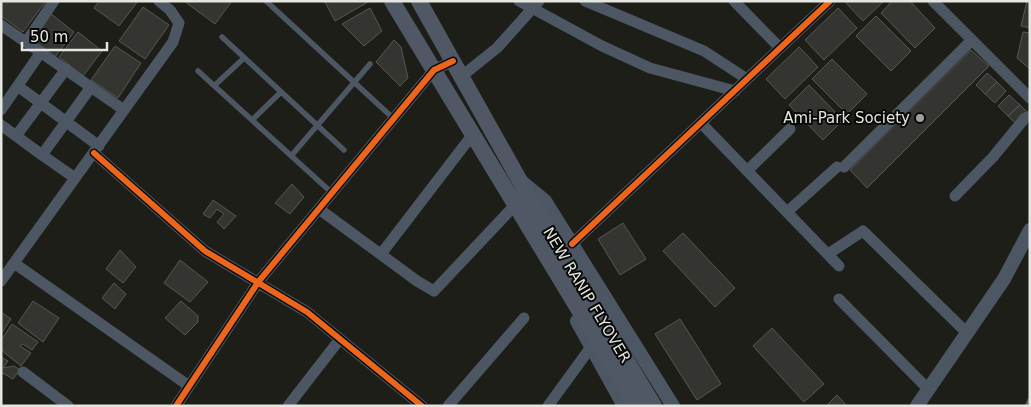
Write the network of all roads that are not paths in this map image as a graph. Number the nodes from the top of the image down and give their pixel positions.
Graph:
1 (54, 1) edge
2 (159, 1) edge
3 (266, 1) edge
4 (392, 1) edge
5 (419, 1) edge
6 (519, 1) edge
7 (586, 1) edge
8 (734, 1) edge
9 (830, 1) edge
10 (933, 1) edge
11 (535, 5) edge
12 (1, 25) edge
13 (222, 37) dead end
14 (972, 40) junction
15 (26, 42) junction
16 (780, 48) junction
17 (41, 52) junction
18 (244, 58) junction
19 (453, 60) junction
20 (370, 64) dead end
21 (66, 70) junction
22 (434, 70) junction
23 (198, 71) dead end
24 (462, 76) junction
25 (747, 79) junction
26 (354, 84) junction
27 (215, 85) junction
28 (19, 87) junction
29 (91, 87) junction
30 (735, 91) junction
31 (281, 92) junction
32 (1030, 98) edge
33 (42, 104) junction
34 (1, 110) edge
35 (124, 110) junction
36 (1030, 116) edge
37 (394, 119) junction
38 (252, 120) junction
39 (67, 122) junction
40 (701, 123) junction
41 (1, 125) edge
42 (317, 126) junction
43 (790, 128) dead end
44 (473, 134) junction
45 (16, 136) junction
46 (96, 149) junction
47 (344, 150) dead end
48 (42, 154) junction
49 (291, 156) junction
50 (747, 171) junction
51 (76, 178) junction
52 (523, 184) junction
53 (332, 193) junction
54 (955, 196) dead end
55 (516, 204) junction
56 (319, 209) junction
57 (787, 212) junction
58 (534, 219) junction
59 (1030, 230) edge
60 (572, 244) junction
61 (380, 254) junction
62 (828, 254) junction
63 (14, 263) junction
64 (839, 266) dead end
65 (1, 281) edge
66 (259, 281) junction
67 (839, 299) dead end
68 (524, 318) dead end
69 (968, 333) junction
70 (340, 339) junction
71 (591, 347) junction
72 (23, 372) dead end
73 (188, 386) junction
74 (928, 389) junction
75 (417, 404) edge
76 (68, 406) edge
77 (176, 406) edge
78 (288, 406) edge
79 (448, 406) edge
80 (548, 406) edge
81 (624, 406) edge
82 (637, 406) edge
83 (654, 406) edge
84 (673, 406) edge
85 (917, 406) edge

1 - 15 street
2 - 35 street
3 - 26 lane
4 - 22 main road, NEW RANIP FLYOVER
5 - 19 main road, NEW RANIP FLYOVER
6 - 11 street
7 - 25 street
8 - 16 street
9 - 16 street
10 - 14 street
11 - 24 street
11 - 30 street
12 - 15 street
13 - 18 lane
14 - 32 street
14 - 57 street
15 - 17 street
16 - 25 street
17 - 21 street
17 - 28 street
18 - 27 lane
18 - 31 lane
19 - 22 street
19 - 24 main road, NEW RANIP FLYOVER
20 - 26 lane
21 - 29 street
21 - 33 street
22 - 37 street
22 - 44 main road, NEW RANIP FLYOVER
23 - 27 lane
24 - 52 main road, NEW RANIP FLYOVER
25 - 30 street
26 - 37 lane
26 - 42 lane
27 - 38 lane
28 - 33 street
28 - 34 street
29 - 35 street
29 - 39 street
30 - 40 street
31 - 38 lane
31 - 42 lane
33 - 39 street
33 - 45 street
35 - 46 street
36 - 54 street
37 - 53 street
38 - 49 lane
39 - 46 street
39 - 48 street
40 - 50 street
40 - 60 street
41 - 45 street
42 - 47 lane
42 - 49 lane
43 - 50 street
44 - 55 main road, NEW RANIP FLYOVER
44 - 61 street
45 - 48 street
46 - 51 street
46 - 66 street
48 - 51 street
49 - 53 lane
50 - 57 street
51 - 63 street
52 - 58 main road, NEW RANIP FLYOVER
52 - 60 street
53 - 56 street
55 - 58 main road, NEW RANIP FLYOVER
55 - 61 street
55 - 71 street
56 - 61 street
56 - 66 street
57 - 62 street
58 - 82 main road, NEW RANIP FLYOVER
58 - 83 main road, NEW RANIP FLYOVER
59 - 69 street
60 - 84 street
62 - 64 street
62 - 69 street
63 - 65 street
63 - 73 street
66 - 70 street
66 - 73 street
67 - 74 street
68 - 79 street
69 - 74 street
70 - 75 street
70 - 78 street
71 - 80 street
71 - 81 street
72 - 76 street
73 - 77 street
74 - 85 street

